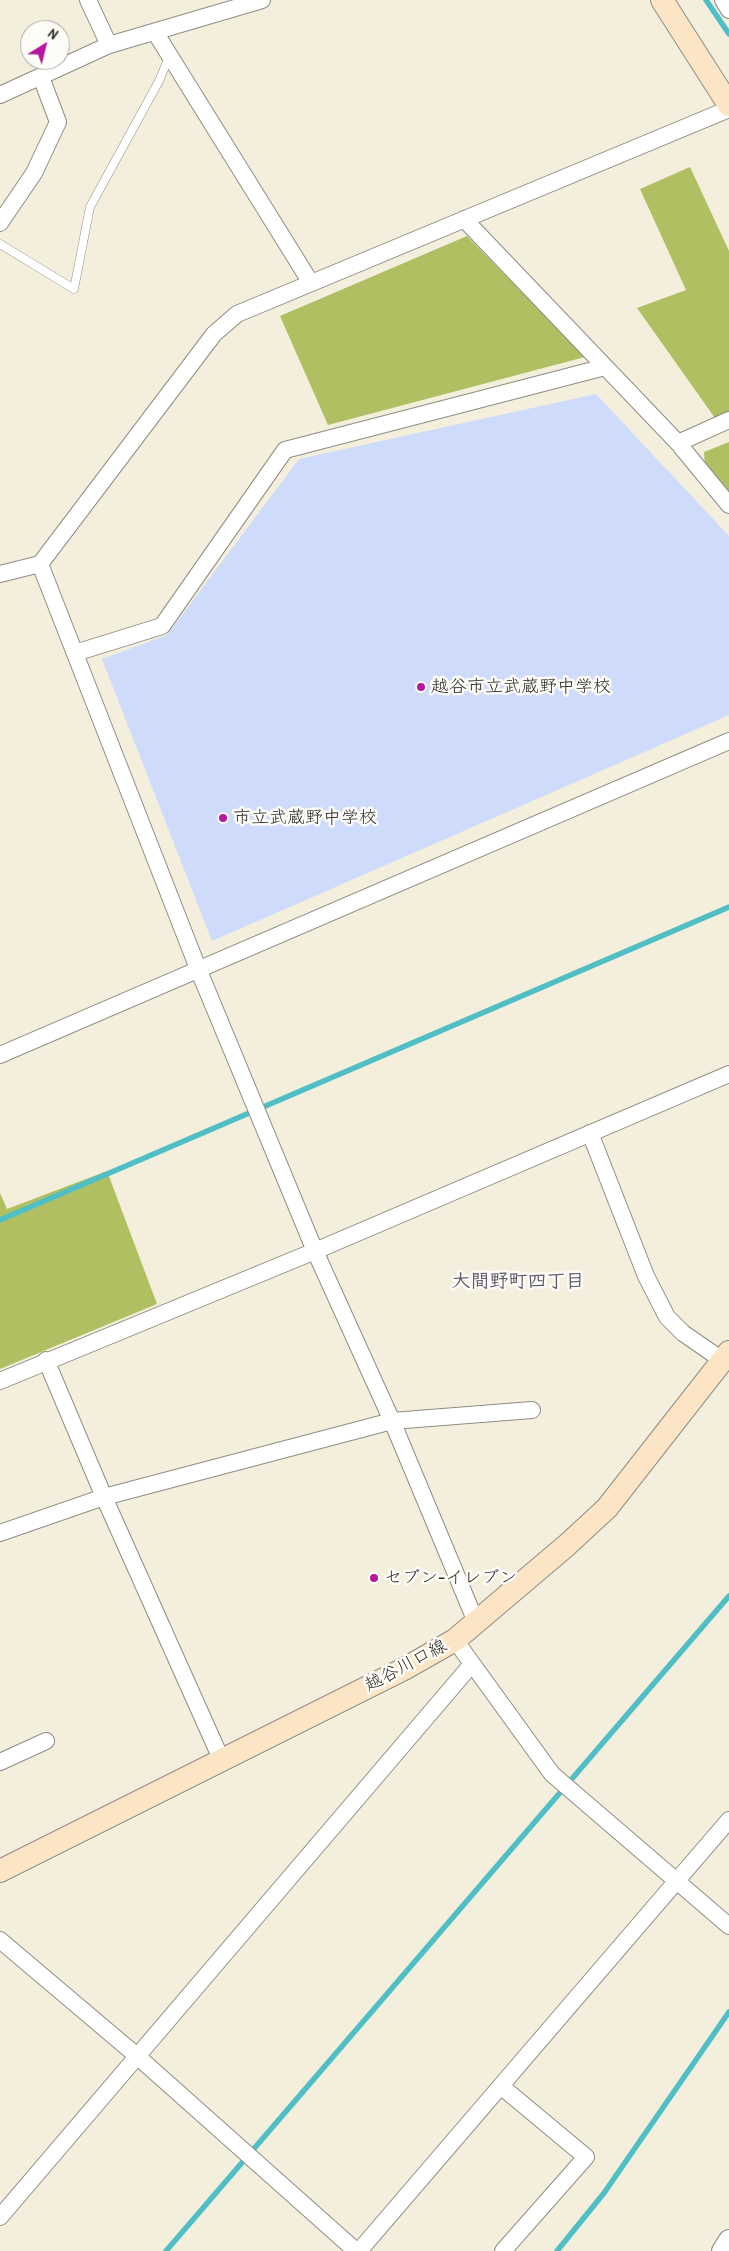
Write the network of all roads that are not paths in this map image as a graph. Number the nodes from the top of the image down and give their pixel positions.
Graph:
1 (88, 0) edge
2 (262, 0) edge
3 (662, 0) edge
4 (723, 0) edge
5 (729, 10) edge
6 (155, 32) junction
7 (109, 45) junction
8 (169, 55) junction
9 (41, 77) junction
10 (0, 95) edge
11 (729, 105) edge
12 (729, 109) edge
13 (464, 219) junction
14 (0, 223) edge
15 (0, 244) edge
16 (311, 283) junction
17 (604, 367) junction
18 (729, 420) edge
19 (678, 442) junction
20 (729, 505) edge
21 (40, 564) junction
22 (0, 574) edge
23 (74, 653) junction
24 (729, 741) edge
25 (199, 971) junction
26 (0, 1055) edge
27 (729, 1074) edge
28 (590, 1133) junction
29 (315, 1251) junction
30 (726, 1356) edge
31 (46, 1360) junction
32 (0, 1381) edge
33 (532, 1410) dead end
34 (392, 1421) junction
35 (104, 1497) junction
36 (0, 1533) edge
37 (476, 1622) junction
38 (454, 1640) junction
39 (472, 1664) junction
40 (46, 1741) dead end
41 (222, 1761) junction
42 (0, 1762) edge
43 (729, 1820) edge
44 (0, 1871) edge
45 (677, 1880) junction
46 (729, 1926) edge
47 (0, 1940) edge
48 (137, 2056) junction
49 (502, 2087) junction
50 (0, 2217) edge
51 (729, 2240) edge
52 (357, 2251) edge
53 (504, 2251) edge
54 (722, 2251) edge

1 - 7 street
2 - 6 street
3 - 11 main road
4 - 5 street
6 - 7 street
6 - 8 street
7 - 9 street
8 - 15 lane
8 - 16 street
9 - 10 street
9 - 14 street
12 - 13 street
13 - 16 street
13 - 17 street
16 - 21 street
17 - 19 street
17 - 23 street
18 - 19 street
19 - 20 street
21 - 22 street
21 - 23 street
23 - 25 street
24 - 25 street
25 - 26 street
25 - 29 street
27 - 28 street
28 - 29 street
28 - 30 street
29 - 31 street
29 - 34 street
30 - 37 main road, 越谷川口線
31 - 32 street
31 - 35 street
33 - 34 street
34 - 35 street
34 - 37 street
35 - 36 street
35 - 41 street
37 - 38 main road, 越谷川口線
38 - 39 street
38 - 41 main road, 越谷川口線
39 - 45 street
39 - 48 street
40 - 42 street
41 - 44 main road, 越谷川口線
43 - 45 street
45 - 46 street
45 - 49 street
47 - 48 street
48 - 50 street
48 - 52 street
49 - 52 street
49 - 53 street
51 - 54 street

